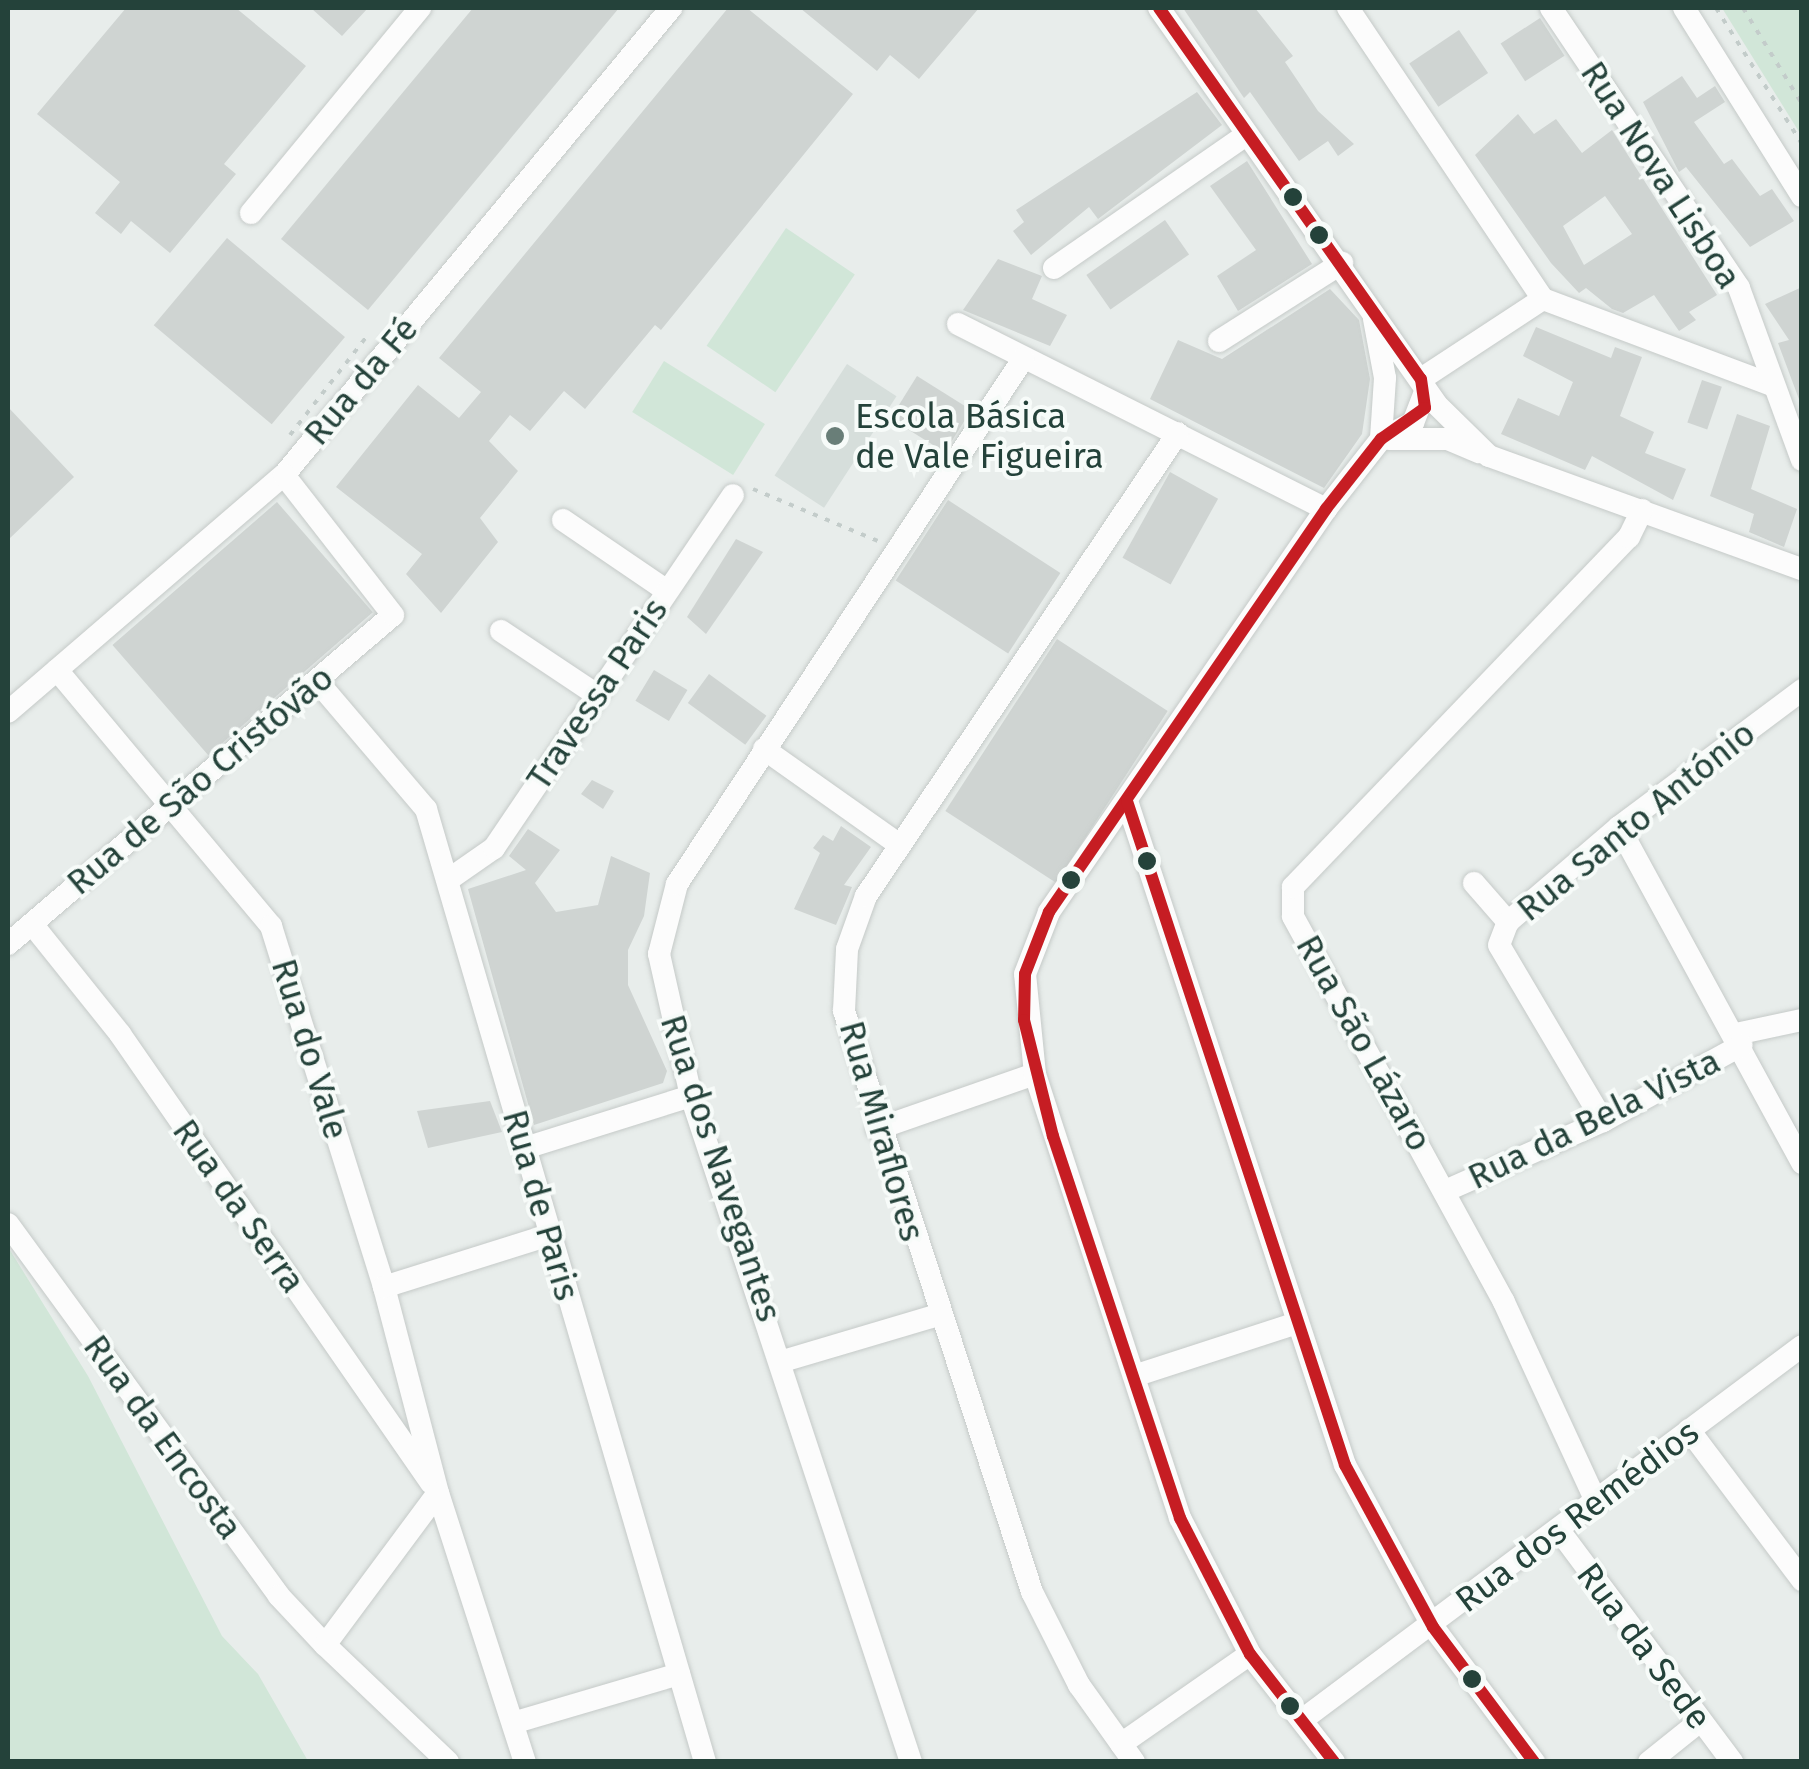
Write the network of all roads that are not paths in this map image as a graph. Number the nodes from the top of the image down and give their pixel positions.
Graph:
1 (420, 8) edge
2 (670, 8) edge
3 (1159, 8) edge
4 (1348, 8) edge
5 (1551, 8) edge
6 (1684, 8) edge
7 (1246, 135) junction
8 (1802, 196) edge
9 (251, 213) dead end
10 (1342, 262) junction
11 (1054, 268) dead end
12 (1543, 299) junction
13 (1370, 306) junction
14 (958, 324) dead end
15 (1219, 341) dead end
16 (1023, 359) junction
17 (1774, 386) junction
18 (1428, 391) junction
19 (1384, 410) junction
20 (1178, 432) junction
21 (1380, 439) junction
22 (1489, 456) junction
23 (1802, 460) edge
24 (284, 475) junction
25 (732, 495) road end
26 (1326, 509) junction
27 (1642, 510) junction
28 (563, 520) dead end
29 (1802, 568) edge
30 (667, 590) junction
31 (502, 631) dead end
32 (56, 670) junction
33 (318, 681) junction
34 (1802, 690) edge
35 (597, 694) junction
36 (8, 712) edge
37 (764, 749) junction
38 (1127, 801) junction
39 (168, 803) junction
40 (1619, 827) junction
41 (896, 843) junction
42 (448, 880) junction
43 (1474, 883) dead end
44 (1508, 922) junction
45 (32, 924) junction
46 (8, 944) edge
47 (1802, 1020) edge
48 (1739, 1040) junction
49 (1035, 1074) junction
50 (692, 1096) junction
51 (1603, 1121) junction
52 (877, 1129) junction
53 (525, 1148) junction
54 (1802, 1163) edge
55 (1445, 1191) junction
56 (8, 1224) edge
57 (549, 1235) junction
58 (384, 1286) junction
59 (938, 1315) junction
60 (1294, 1324) junction
61 (1802, 1346) edge
62 (783, 1361) junction
63 (1136, 1375) junction
64 (1689, 1430) junction
65 (438, 1493) junction
66 (1594, 1497) junction
67 (1558, 1529) junction
68 (1802, 1580) edge
69 (1433, 1627) junction
70 (325, 1645) junction
71 (1250, 1654) junction
72 (680, 1674) junction
73 (1302, 1720) junction
74 (516, 1722) junction
75 (1699, 1722) junction
76 (1127, 1753) edge
77 (448, 1762) edge
78 (525, 1762) edge
79 (705, 1762) edge
80 (911, 1762) edge
81 (1334, 1762) edge
82 (1534, 1762) edge
83 (1649, 1762) edge
84 (1732, 1762) edge

1 - 9 street
2 - 24 street, Rua da Fé
3 - 7 street
4 - 12 street
5 - 17 street, Rua Nova Lisboa
6 - 8 street
7 - 10 street
7 - 11 street
10 - 13 street
10 - 15 street
12 - 17 street
12 - 18 street
13 - 18 street
13 - 19 street
14 - 16 street
16 - 20 street
16 - 37 street, Rua dos Navegantes
17 - 23 street, Rua Nova Lisboa
18 - 19 street
18 - 21 street
18 - 22 street
19 - 21 street
20 - 26 street
20 - 41 street, Rua Miraflores
21 - 22 street
21 - 26 street
22 - 27 street
24 - 32 street, Rua da Fé
24 - 33 street, Rua de São Cristóvão
25 - 30 street, Travessa Paris
26 - 38 street
27 - 29 street
27 - 55 street, Rua São Lázaro
28 - 30 street
30 - 35 street, Travessa Paris
31 - 35 street
32 - 36 street, Rua da Fé
32 - 39 street, Rua do Vale
33 - 39 street, Rua de São Cristóvão
33 - 42 street, Rua de Paris
34 - 40 street, Rua Santo António
35 - 42 street, Travessa Paris
37 - 41 street
37 - 50 street, Rua dos Navegantes
38 - 49 street
38 - 60 street
39 - 45 street, Rua de São Cristóvão
39 - 58 street, Rua do Vale
40 - 44 street, Rua Santo António
40 - 48 street
41 - 52 street, Rua Miraflores
42 - 53 street, Rua de Paris
43 - 44 street
44 - 51 street, Rua Santo António
45 - 46 street, Rua de São Cristóvão
45 - 65 street, Rua da Serra
47 - 48 street, Rua da Bela Vista
48 - 51 street, Rua da Bela Vista
48 - 54 street
49 - 52 street
49 - 63 street
50 - 53 street
50 - 62 street, Rua dos Navegantes
51 - 55 street, Rua da Bela Vista
52 - 59 street, Rua Miraflores
53 - 57 street, Rua de Paris
55 - 66 street, Rua São Lázaro
56 - 70 street, Rua da Encosta
57 - 58 street
57 - 72 street, Rua de Paris
58 - 65 street, Rua do Vale
59 - 62 street
59 - 76 street, Rua Miraflores
60 - 63 street
60 - 69 street
61 - 64 street, Rua dos Remédios
62 - 80 street, Rua dos Navegantes
63 - 71 street
64 - 66 street, Rua dos Remédios
64 - 68 street
65 - 70 street
65 - 74 street
66 - 67 street, Rua dos Remédios
67 - 69 street, Rua dos Remédios
67 - 75 street, Rua da Sede
69 - 73 street, Rua dos Remédios
69 - 82 street
70 - 77 street, Rua da Encosta
71 - 73 street
71 - 76 street
72 - 74 street
72 - 79 street, Rua de Paris
73 - 81 street
74 - 78 street
75 - 83 street
75 - 84 street, Rua da Sede

